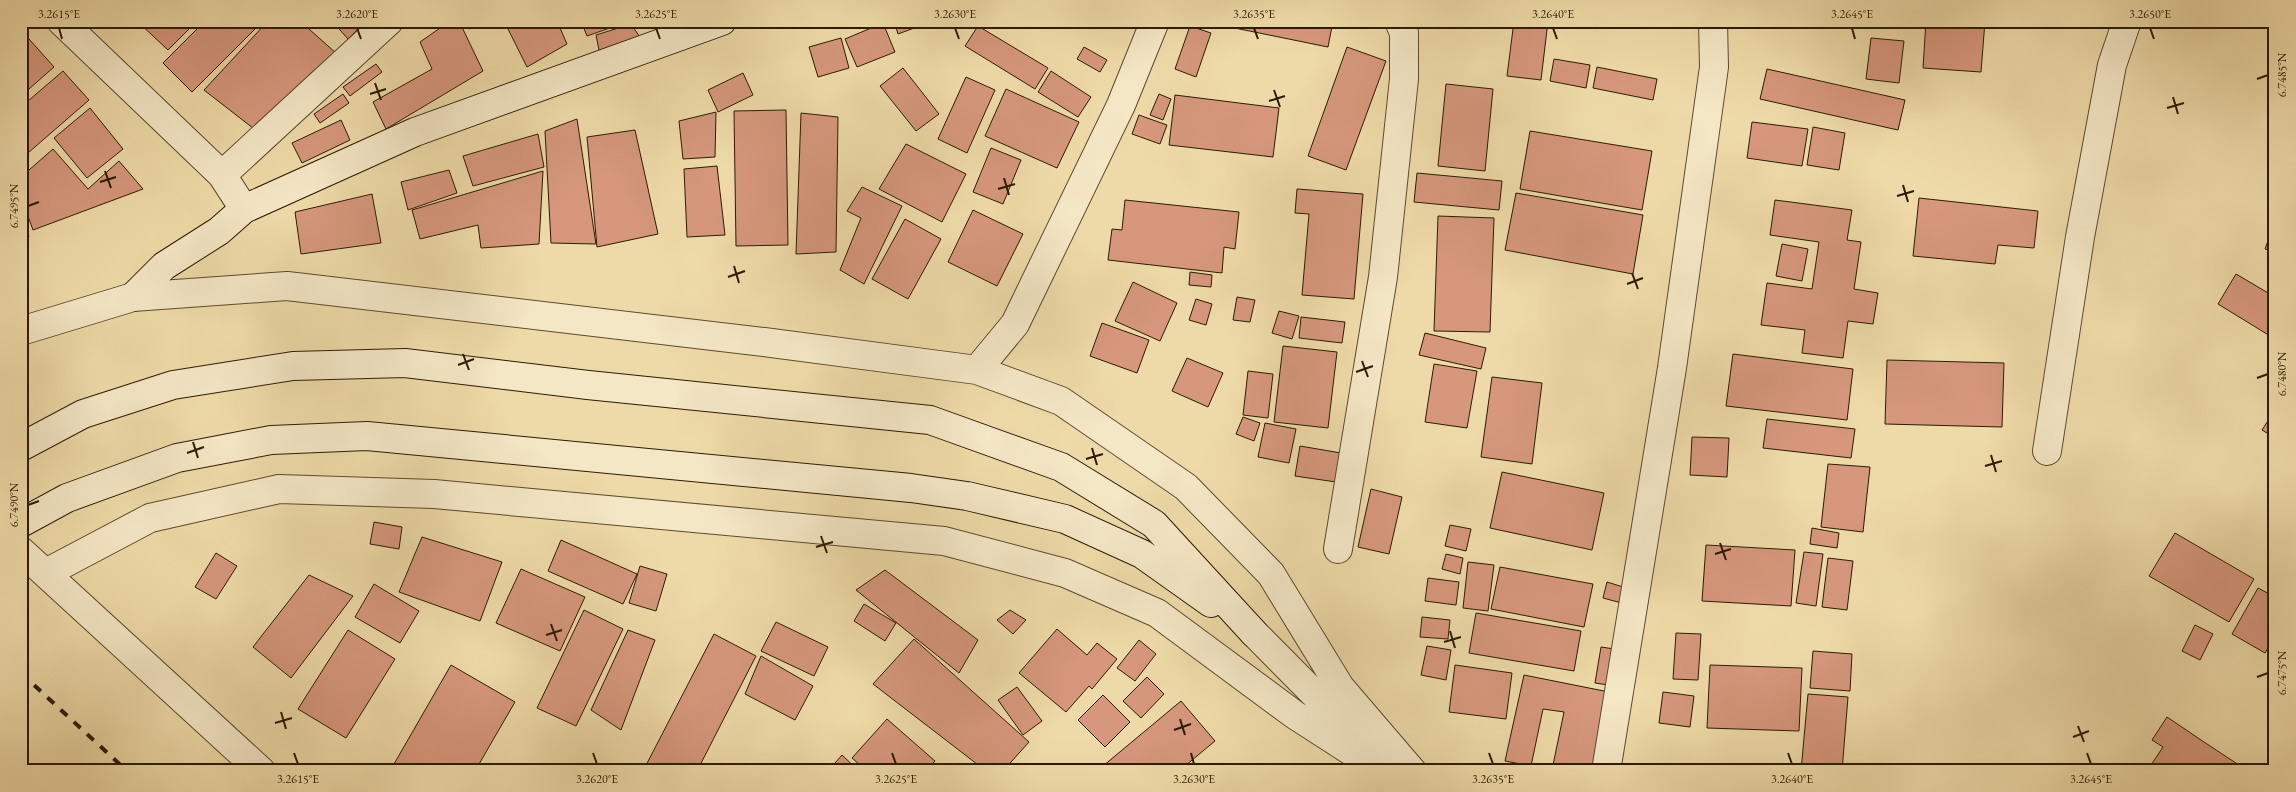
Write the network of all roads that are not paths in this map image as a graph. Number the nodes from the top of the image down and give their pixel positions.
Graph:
1 (61, 21) edge
2 (389, 21) edge
3 (722, 21) edge
4 (1155, 21) edge
5 (1399, 21) edge
6 (1713, 21) edge
7 (2127, 21) edge
8 (222, 175) junction
9 (244, 209) junction
10 (133, 297) junction
11 (21, 331) edge
12 (976, 370) junction
13 (21, 447) edge
14 (2047, 451) dead end
15 (21, 523) edge
16 (1338, 548) dead end
17 (21, 551) edge
18 (46, 573) junction
19 (1254, 633) junction
20 (261, 771) edge
21 (1382, 771) edge
22 (1394, 771) edge
23 (1412, 771) edge
24 (1606, 771) edge

1 - 8 street
2 - 8 street
3 - 9 street
4 - 12 street
5 - 16 street
6 - 24 street
7 - 14 street
8 - 9 street
9 - 10 street
10 - 11 street
10 - 12 street
12 - 23 street
13 - 19 street
15 - 19 street
17 - 18 street
18 - 20 street
18 - 21 street
19 - 22 street

